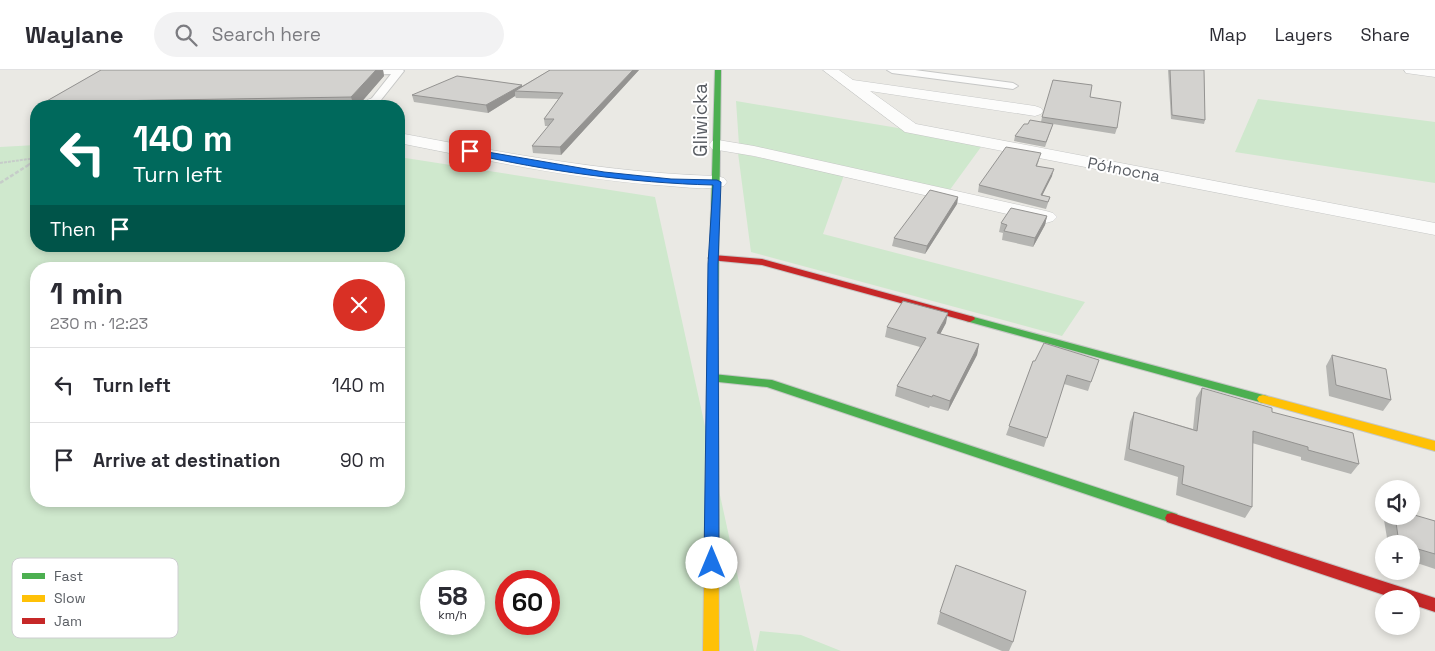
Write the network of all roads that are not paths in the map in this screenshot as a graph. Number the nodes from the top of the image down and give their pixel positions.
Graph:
1 (718, 70) edge
2 (830, 70) edge
3 (892, 70) edge
4 (1411, 70) edge
5 (347, 72) edge
6 (1435, 73) edge
7 (848, 84) junction
8 (1013, 86) dead end
9 (374, 100) edge
10 (1035, 111) dead end
11 (405, 139) edge
12 (718, 146) junction
13 (717, 182) junction
14 (1046, 217) edge
15 (1435, 228) edge
16 (713, 258) junction
17 (713, 378) junction
18 (1435, 446) edge
19 (1435, 606) edge
20 (711, 651) edge

1 - 12 street, Gliwicka
2 - 7 street, Północna
3 - 8 lane
4 - 6 street
5 - 9 lane
7 - 10 street
7 - 15 street, Północna
11 - 13 street
12 - 13 street, Gliwicka
12 - 14 street
13 - 16 street, Gliwicka
16 - 17 street, Gliwicka
16 - 18 street
17 - 19 street
17 - 20 street, Gliwicka

